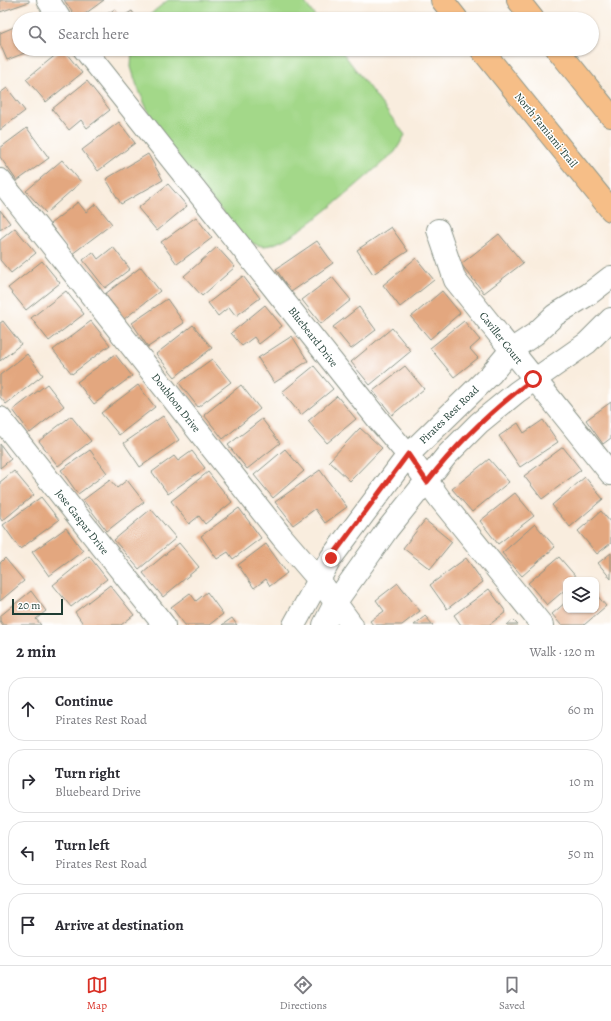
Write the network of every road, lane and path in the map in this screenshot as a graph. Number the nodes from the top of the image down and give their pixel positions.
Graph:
1 (48, 0) edge
2 (442, 0) edge
3 (518, 0) edge
4 (56, 12) edge
5 (451, 12) edge
6 (527, 12) edge
7 (90, 56) edge
8 (487, 56) edge
9 (563, 56) edge
10 (611, 116) edge
11 (0, 180) edge
12 (611, 210) edge
13 (438, 230) dead end
14 (611, 277) edge
15 (611, 319) edge
16 (511, 350) junction
17 (533, 379) junction
18 (0, 418) edge
19 (408, 454) junction
20 (611, 474) edge
21 (427, 482) junction
22 (319, 580) junction
23 (335, 603) junction
24 (164, 625) edge
25 (294, 625) edge
26 (324, 625) edge
27 (352, 625) edge
28 (542, 625) edge

1 - 4 street
2 - 5 main road
3 - 6 main road
7 - 19 street, Bluebeard Drive
8 - 12 main road, North Tamiami Trail
9 - 10 main road
11 - 22 street, Doubloon Drive
13 - 16 street, Caviller Court
14 - 16 street, Pirates Rest Road
15 - 17 street
16 - 17 street, Caviller Court
16 - 19 street, Pirates Rest Road
17 - 20 street, Caviller Court
17 - 21 street
18 - 24 street, Jose Gaspar Drive
19 - 21 street, Bluebeard Drive
19 - 22 street, Pirates Rest Road
21 - 23 street
21 - 28 street, Bluebeard Drive
22 - 23 street, Doubloon Drive
22 - 25 street, Pirates Rest Road
23 - 26 street
23 - 27 street, Doubloon Drive

